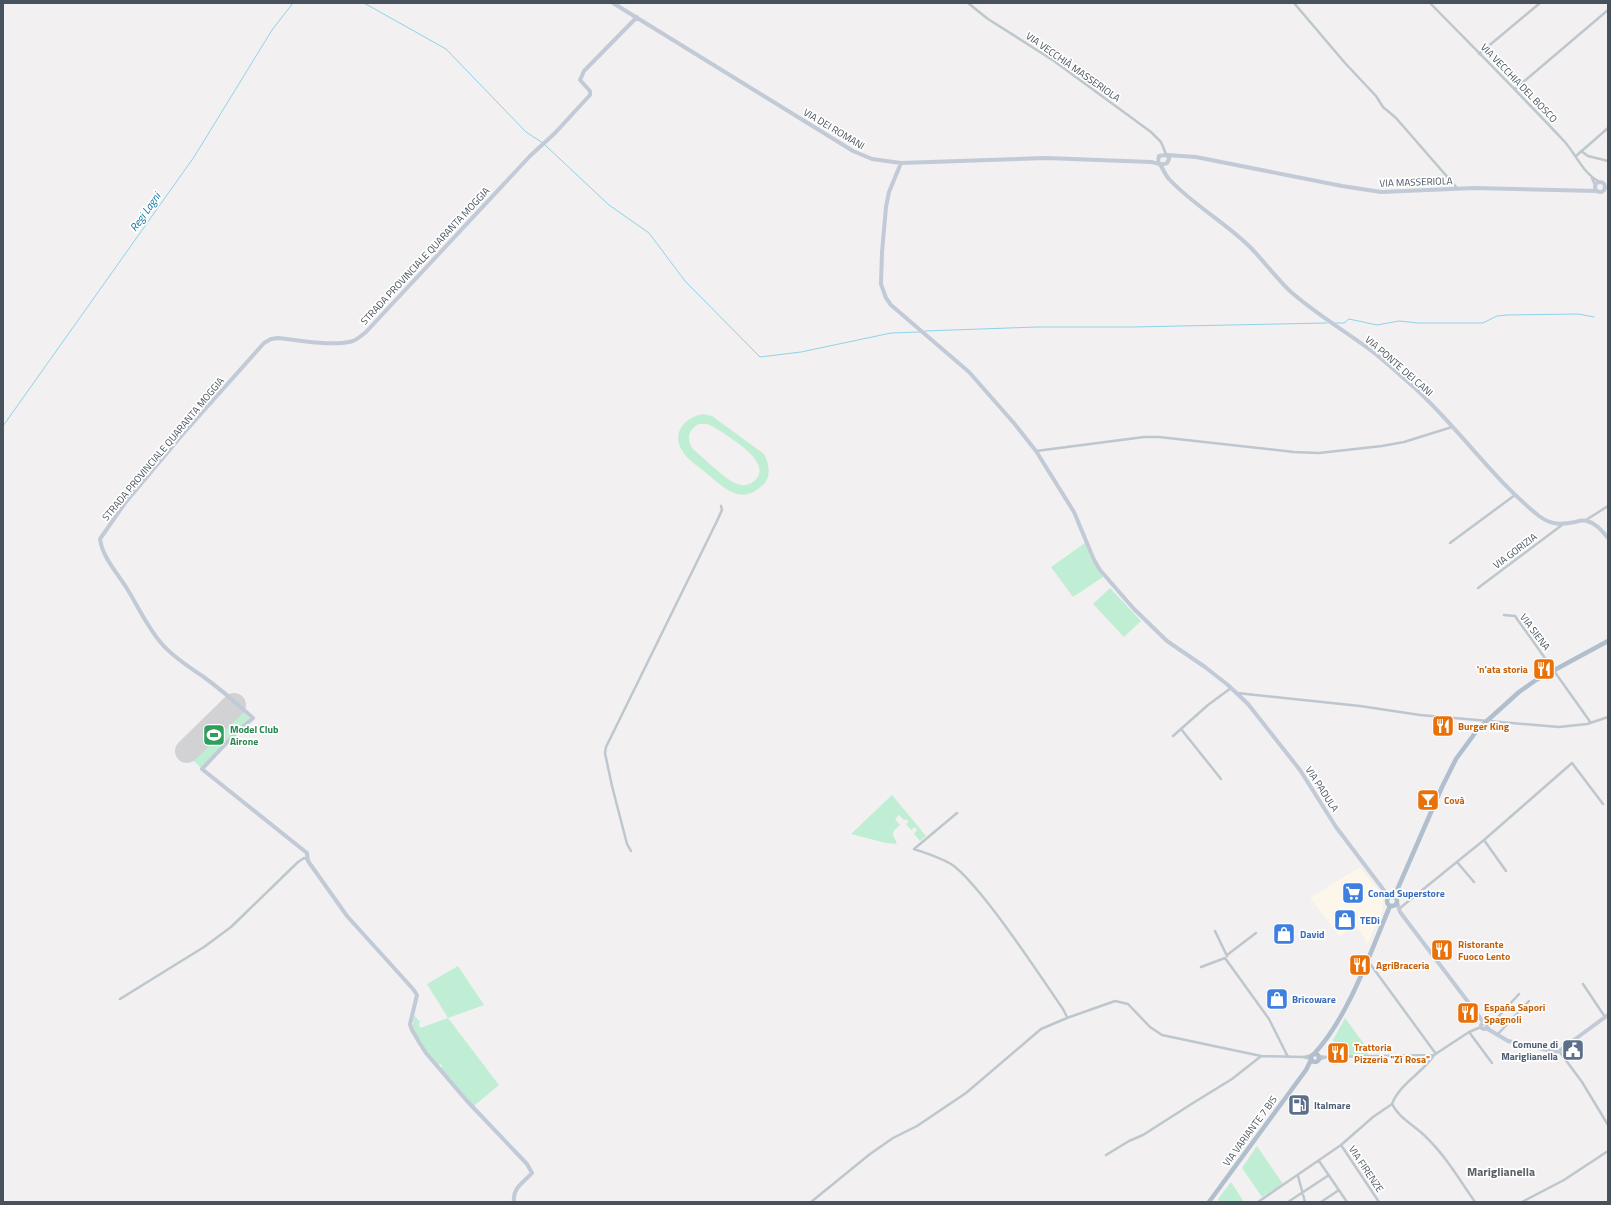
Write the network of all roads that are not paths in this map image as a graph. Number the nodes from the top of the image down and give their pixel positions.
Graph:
1 (613, 3) edge
2 (968, 3) edge
3 (1294, 3) edge
4 (1430, 3) edge
5 (1540, 3) edge
6 (1608, 10) edge
7 (637, 18) junction
8 (1479, 54) junction
9 (1515, 88) junction
10 (1608, 128) edge
11 (1163, 148) junction
12 (1581, 151) junction
13 (1167, 155) junction
14 (1159, 156) junction
15 (1176, 156) junction
16 (1576, 156) junction
17 (1608, 161) edge
18 (1151, 162) junction
19 (1168, 162) junction
20 (901, 163) junction
21 (1160, 164) junction
22 (1164, 170) junction
23 (1592, 177) junction
24 (1595, 185) junction
25 (1605, 186) edge
26 (1457, 188) junction
27 (1588, 190) junction
28 (1597, 191) junction
29 (1453, 427) junction
30 (1036, 451) junction
31 (1516, 495) junction
32 (721, 506) dead end
33 (1608, 506) edge
34 (1586, 520) junction
35 (1562, 525) junction
36 (1608, 538) edge
37 (1450, 543) dead end
38 (1478, 588) dead end
39 (1504, 615) dead end
40 (1608, 641) edge
41 (1553, 670) junction
42 (1231, 688) junction
43 (1237, 693) junction
44 (1608, 717) edge
45 (1487, 721) junction
46 (1591, 723) junction
47 (1181, 729) junction
48 (1173, 736) dead end
49 (1221, 779) dead end
50 (1603, 804) dead end
51 (957, 813) dead end
52 (1484, 840) junction
53 (632, 851) dead end
54 (307, 859) junction
55 (1457, 862) junction
56 (1506, 871) dead end
57 (1474, 882) dead end
58 (1393, 899) junction
59 (1391, 906) junction
60 (1400, 910) junction
61 (1215, 931) dead end
62 (1256, 933) dead end
63 (1226, 957) junction
64 (1367, 960) junction
65 (1201, 967) dead end
66 (1583, 984) dead end
67 (1519, 994) dead end
68 (120, 999) dead end
69 (1529, 1001) dead end
70 (1606, 1016) edge
71 (1067, 1018) junction
72 (1482, 1025) junction
73 (1487, 1028) junction
74 (1469, 1032) junction
75 (1497, 1035) junction
76 (1559, 1051) junction
77 (1435, 1054) junction
78 (1261, 1056) junction
79 (1288, 1057) junction
80 (1303, 1058) junction
81 (1315, 1058) junction
82 (1492, 1063) dead end
83 (1306, 1068) junction
84 (1392, 1104) junction
85 (1608, 1125) edge
86 (1341, 1145) junction
87 (1608, 1150) edge
88 (1106, 1155) dead end
89 (1319, 1161) junction
90 (1329, 1175) junction
91 (1298, 1176) junction
92 (1339, 1190) junction
93 (1302, 1192) junction
94 (514, 1202) edge
95 (811, 1202) edge
96 (1209, 1202) edge
97 (1258, 1202) edge
98 (1288, 1202) edge
99 (1305, 1202) edge
100 (1321, 1202) edge
101 (1348, 1202) edge
102 (1379, 1202) edge
103 (1475, 1202) edge
104 (1522, 1202) edge

1 - 7 street, VIA DEI ROMANI
2 - 11 street, VIA VECCHIÀ MASSERIOLA
3 - 26 street
4 - 8 street, VIA VECCHIA DEL BOSCO
5 - 8 street
6 - 9 street
7 - 20 street, VIA DEI ROMANI
7 - 54 street, STRADA PROVINCIALE QUARANTA MOGGIA
8 - 9 street, VIA VECCHIA DEL BOSCO
9 - 16 street, VIA VECCHIA DEL BOSCO
10 - 12 street
11 - 13 street, VIA VECCHIÀ MASSERIOLA
11 - 14 street
12 - 16 street
12 - 17 street
13 - 14 street
13 - 15 street, VIA MASSERIOLA
13 - 19 street
14 - 18 street
14 - 21 street
15 - 19 street
15 - 26 street, VIA MASSERIOLA
16 - 23 street, VIA VECCHIA DEL BOSCO
18 - 20 street, VIA DEI ROMANI
18 - 21 street, VIA DEI ROMANI
19 - 21 street
19 - 22 street
20 - 30 street, VIA PADULA
21 - 22 street, VIA PONTE DEI CANI
22 - 29 street, VIA PONTE DEI CANI
23 - 24 street
23 - 25 street
24 - 25 street
24 - 27 street
24 - 28 street
25 - 28 street
26 - 27 street, VIA MASSERIOLA
27 - 28 street
29 - 30 street
29 - 31 street, VIA PONTE DEI CANI
30 - 42 street, VIA PADULA
31 - 35 street, VIA PONTE DEI CANI
31 - 37 street
32 - 53 street
33 - 34 street
34 - 35 street
34 - 36 street
35 - 38 street, VIA GORIZIA
39 - 41 street, VIA SIENA
40 - 41 main road
41 - 45 main road
41 - 46 street, VIA SIENA
42 - 43 street, VIA PADULA
42 - 47 street
43 - 45 street
43 - 58 street, VIA PADULA
44 - 46 street
45 - 46 street
45 - 58 main road
47 - 48 street
47 - 49 street
50 - 52 street
51 - 71 street
52 - 55 street
52 - 56 street
54 - 68 street
54 - 94 street, STRADA PROVINCIALE QUARANTA MOGGIA
55 - 57 street
55 - 60 street
58 - 59 main road
58 - 59 main road
58 - 60 street, VIA PADULA
59 - 60 street
59 - 64 main road, VIA VARIANTE 7 BIS
60 - 72 street
61 - 63 street
62 - 63 street
63 - 65 street
63 - 79 street
64 - 77 street
64 - 81 main road, VIA VARIANTE 7 BIS
66 - 70 street
67 - 73 street
69 - 75 street
70 - 76 street
71 - 78 street
71 - 95 street
72 - 73 street
72 - 74 street
73 - 75 street
74 - 77 street
74 - 82 street
75 - 76 street
76 - 85 street
77 - 81 street
77 - 84 street
78 - 79 street
78 - 88 street
79 - 80 street
80 - 81 street
80 - 83 street
81 - 83 main road, VIA VARIANTE 7 BIS
83 - 96 main road, VIA VARIANTE 7 BIS
84 - 86 street
84 - 103 street
86 - 89 street
86 - 102 street, VIA FIRENZE
87 - 104 street
89 - 90 street
89 - 91 street
90 - 92 street
90 - 93 street
91 - 93 street
91 - 97 street
92 - 100 street
92 - 101 street
93 - 98 street
93 - 99 street

